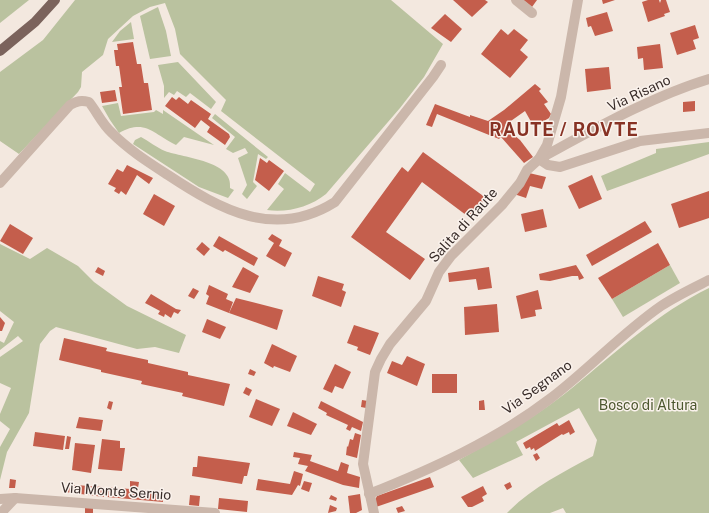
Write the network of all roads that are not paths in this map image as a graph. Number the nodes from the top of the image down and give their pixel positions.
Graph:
1 (55, 0) edge
2 (516, 0) edge
3 (578, 0) edge
4 (532, 13) dead end
5 (0, 51) edge
6 (440, 64) dead end
7 (709, 79) edge
8 (709, 133) edge
9 (539, 160) junction
10 (0, 183) edge
11 (709, 280) edge
12 (369, 494) junction
13 (15, 498) junction
14 (0, 499) edge
15 (371, 511) edge
16 (1, 513) edge
17 (215, 513) edge

1 - 5 main road
2 - 4 street
3 - 9 street, Salita di Raute
6 - 10 street
7 - 9 street, Via Risano
8 - 9 street
9 - 12 street, Salita di Raute
11 - 12 street, Via Segnano
12 - 15 street, Salita di Raute
13 - 14 street, Via Monte Sernio
13 - 16 street
13 - 17 street, Via Monte Sernio

